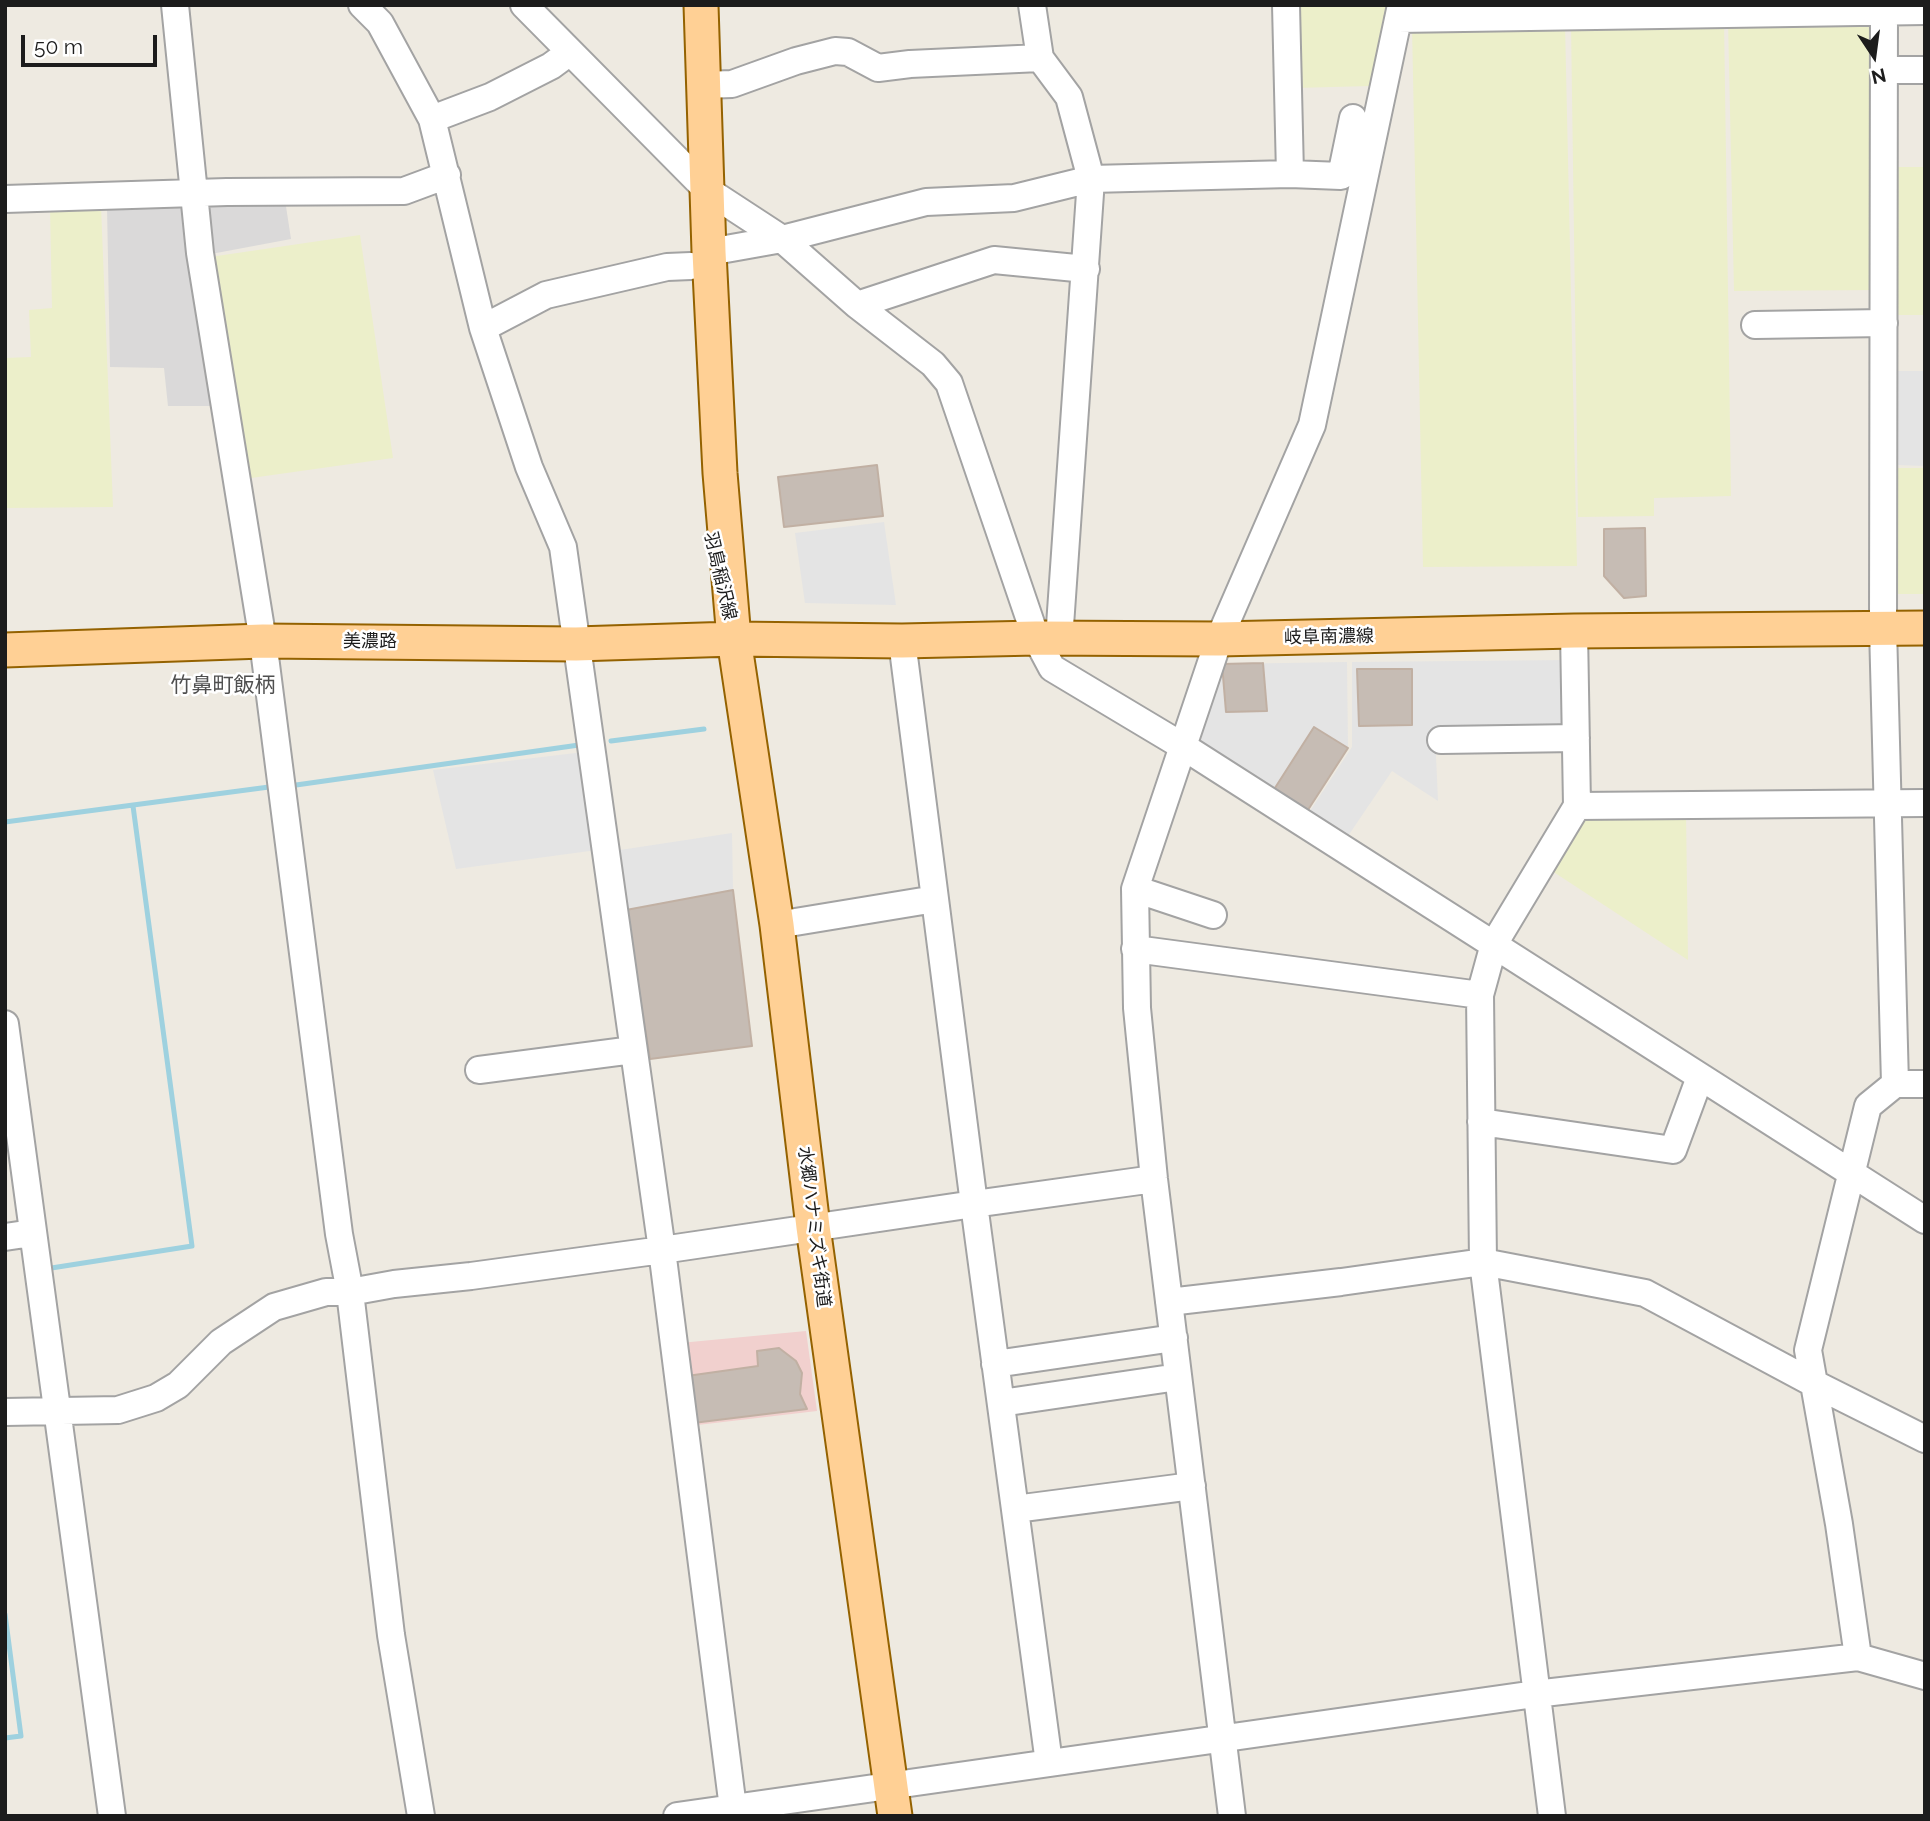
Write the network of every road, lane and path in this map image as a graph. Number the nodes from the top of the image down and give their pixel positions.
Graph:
1 (175, 5) edge
2 (362, 5) edge
3 (686, 5) edge
4 (701, 5) edge
5 (1032, 5) edge
6 (1286, 5) edge
7 (529, 7) edge
8 (1884, 8) edge
9 (1925, 10) edge
10 (1400, 12) edge
11 (570, 52) junction
12 (1040, 58) junction
13 (1884, 70) junction
14 (1925, 70) edge
15 (704, 85) junction
16 (1353, 118) dead end
17 (432, 119) junction
18 (1290, 174) junction
19 (447, 175) junction
20 (1091, 179) junction
21 (698, 180) junction
22 (194, 194) junction
23 (5, 199) edge
24 (782, 239) junction
25 (700, 259) junction
26 (1086, 268) junction
27 (858, 305) junction
28 (1884, 323) junction
29 (1755, 325) dead end
30 (483, 328) junction
31 (1883, 628) junction
32 (1925, 628) edge
33 (1574, 631) junction
34 (734, 639) junction
35 (1048, 639) junction
36 (1219, 639) junction
37 (263, 641) junction
38 (902, 641) junction
39 (576, 644) junction
40 (5, 650) edge
41 (1576, 738) junction
42 (1441, 740) dead end
43 (1184, 747) junction
44 (1887, 803) junction
45 (1925, 803) edge
46 (1577, 806) junction
47 (1135, 889) junction
48 (935, 899) junction
49 (1213, 915) dead end
50 (777, 925) junction
51 (1494, 944) junction
52 (1135, 949) junction
53 (1480, 995) junction
54 (5, 1024) edge
55 (633, 1050) junction
56 (479, 1070) dead end
57 (1700, 1077) junction
58 (1895, 1084) junction
59 (1925, 1084) edge
60 (1482, 1122) junction
61 (1852, 1174) junction
62 (1154, 1179) junction
63 (974, 1203) junction
64 (1925, 1220) edge
65 (813, 1227) junction
66 (32, 1233) junction
67 (5, 1237) edge
68 (662, 1250) junction
69 (1483, 1262) junction
70 (350, 1292) junction
71 (1169, 1302) junction
72 (1174, 1338) junction
73 (995, 1364) junction
74 (1178, 1377) junction
75 (1812, 1383) junction
76 (1001, 1403) junction
77 (5, 1412) edge
78 (58, 1412) junction
79 (1925, 1439) edge
80 (1192, 1486) junction
81 (1015, 1509) junction
82 (1858, 1657) junction
83 (1925, 1676) edge
84 (1535, 1694) junction
85 (1223, 1738) junction
86 (1049, 1763) junction
87 (893, 1801) edge
88 (734, 1812) edge
89 (112, 1816) edge
90 (421, 1816) edge
91 (677, 1816) edge
92 (1232, 1816) edge
93 (1552, 1816) edge

1 - 22 street
2 - 17 street
3 - 21 main road, 羽島稲沢線
4 - 15 main road, 羽島稲沢線
5 - 12 street
6 - 18 street
7 - 11 street
8 - 9 street
8 - 10 street
8 - 13 street
10 - 36 street
11 - 17 street
11 - 21 street
12 - 15 street
12 - 20 street
13 - 14 street
13 - 28 street
15 - 21 main road, 羽島稲沢線
16 - 18 street
17 - 19 street
18 - 20 street
19 - 22 street
19 - 30 street
20 - 24 street
20 - 26 street
21 - 24 street
21 - 25 main road, 羽島稲沢線
22 - 23 street
22 - 37 street
24 - 25 street
24 - 27 street
25 - 30 street
25 - 34 main road, 羽島稲沢線
26 - 27 street
26 - 35 street
27 - 35 street
28 - 29 street
28 - 31 street
30 - 39 street
31 - 32 main road, 岐阜南濃線
31 - 33 main road, 岐阜南濃線
31 - 44 street
33 - 36 main road, 岐阜南濃線
33 - 41 street
34 - 38 main road, 岐阜南濃線
34 - 39 main road, 美濃路
34 - 50 main road, 水郷ハナミズキ街道
35 - 36 main road, 岐阜南濃線
35 - 38 main road, 岐阜南濃線
35 - 43 street
36 - 43 street
37 - 39 main road, 美濃路
37 - 40 main road, 美濃路
37 - 70 street
38 - 48 street
39 - 55 street
41 - 42 street
41 - 46 street
43 - 47 street
43 - 51 street
44 - 45 street
44 - 46 street
44 - 58 street
46 - 51 street
47 - 49 street
47 - 52 street
48 - 50 street
48 - 63 street
50 - 65 main road, 水郷ハナミズキ街道
51 - 53 street
51 - 57 street
52 - 53 street
52 - 62 street
53 - 60 street
54 - 66 street
55 - 56 street
55 - 68 street
57 - 60 street
57 - 61 street
58 - 59 street
58 - 61 street
60 - 69 street
61 - 64 street
61 - 75 street
62 - 63 street
62 - 71 street
63 - 65 street
63 - 73 street
65 - 68 street
65 - 87 main road, 水郷ハナミズキ街道
66 - 67 street
66 - 78 street
68 - 70 street
68 - 88 street
69 - 71 street
69 - 75 street
69 - 84 street
70 - 78 street
70 - 90 street
71 - 72 street
72 - 73 street
72 - 74 street
73 - 76 street
74 - 76 street
74 - 80 street
75 - 79 street
75 - 82 street
76 - 81 street
77 - 78 street
78 - 89 street
80 - 81 street
80 - 85 street
81 - 86 street
82 - 83 street
82 - 84 street
84 - 85 street
84 - 93 street
85 - 86 street
85 - 92 street
86 - 87 street
87 - 88 street
88 - 91 street

